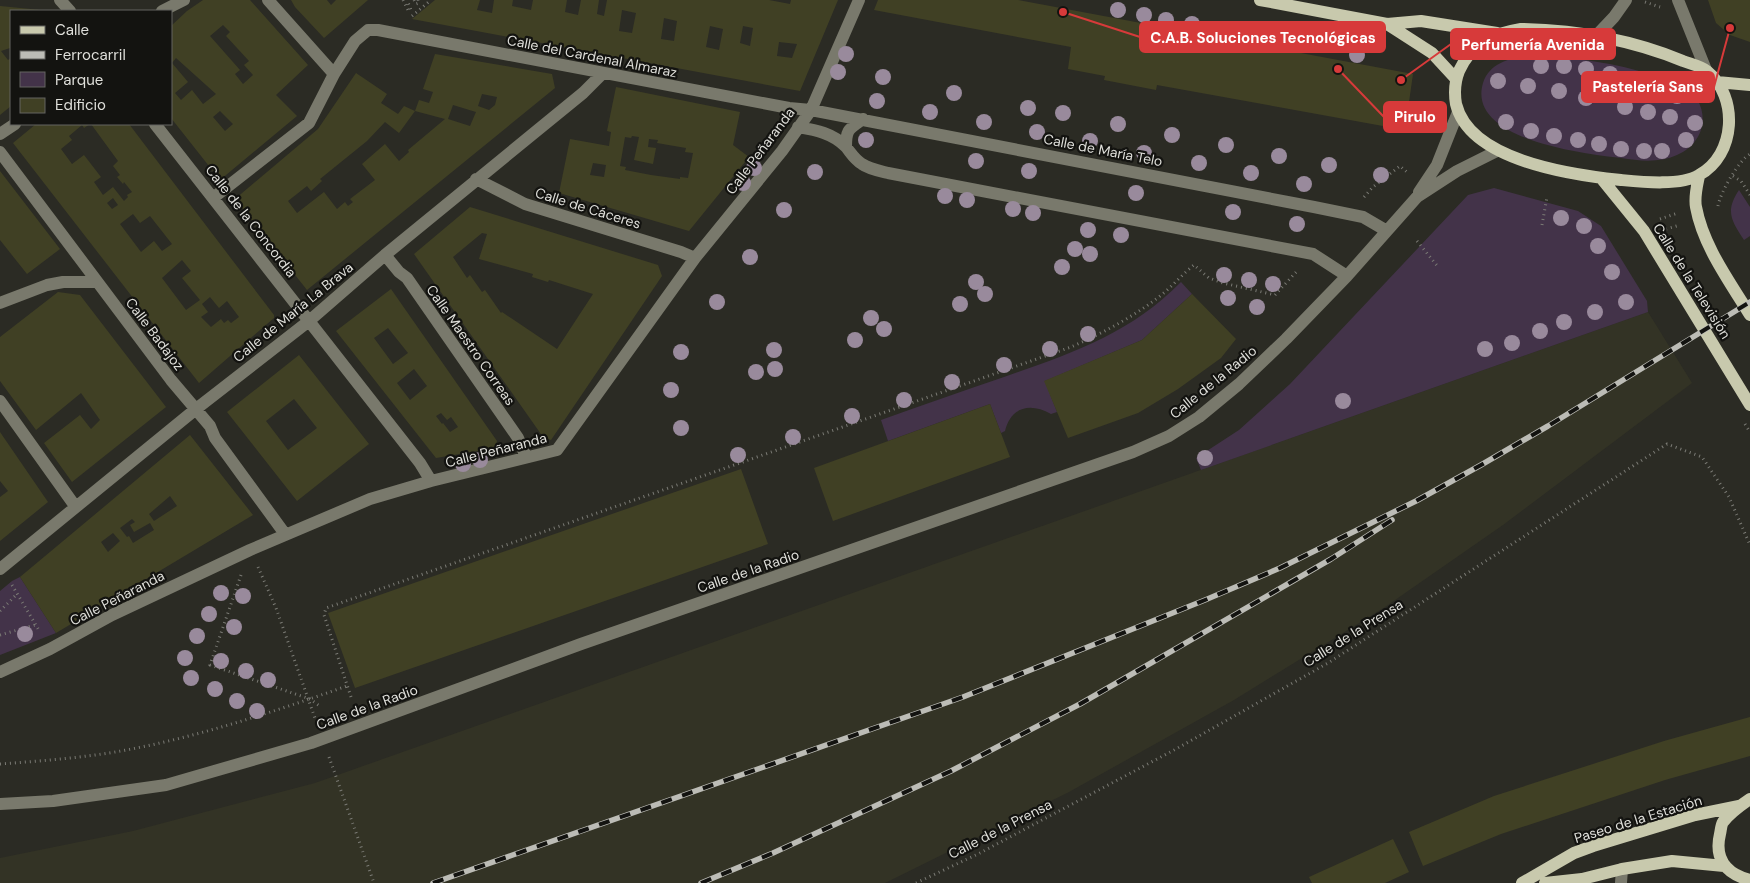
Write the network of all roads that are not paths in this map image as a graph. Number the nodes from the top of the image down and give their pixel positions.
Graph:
1 (60, 0) edge
2 (184, 0) edge
3 (268, 0) edge
4 (859, 0) edge
5 (1260, 0) edge
6 (1626, 0) edge
7 (1678, 0) edge
8 (69, 10) edge
9 (164, 10) edge
10 (1387, 24) junction
11 (1497, 33) junction
12 (1596, 36) junction
13 (1706, 70) junction
14 (334, 74) junction
15 (602, 74) junction
16 (1456, 79) junction
17 (1717, 82) junction
18 (1750, 85) edge
19 (811, 110) junction
20 (1458, 112) junction
21 (863, 119) junction
22 (14, 125) edge
23 (156, 125) edge
24 (798, 127) junction
25 (0, 134) edge
26 (846, 147) junction
27 (1497, 151) junction
28 (0, 152) edge
29 (1699, 176) junction
30 (1601, 178) junction
31 (476, 179) junction
32 (1417, 196) junction
33 (213, 198) junction
34 (1387, 231) junction
35 (385, 255) junction
36 (695, 258) junction
37 (1347, 276) junction
38 (97, 282) junction
39 (0, 303) edge
40 (1750, 315) edge
41 (310, 321) junction
42 (0, 401) edge
43 (1750, 405) edge
44 (196, 410) junction
45 (526, 457) junction
46 (431, 481) junction
47 (75, 506) junction
48 (285, 534) junction
49 (0, 569) edge
50 (0, 672) edge
51 (1750, 799) edge
52 (0, 804) edge
53 (1739, 806) junction
54 (1724, 866) junction
55 (1622, 869) junction
56 (1750, 880) edge
57 (1522, 883) edge
58 (1545, 883) edge
59 (1621, 883) edge

1 - 8 street
2 - 9 street
3 - 14 street
4 - 19 street, Calle Peñaranda
5 - 10 main road
6 - 12 street
7 - 13 street
10 - 11 main road
10 - 16 main road
11 - 12 main road
11 - 16 main road
12 - 13 main road
13 - 17 main road
14 - 15 street, Calle del Cardenal Almaraz
14 - 33 street
15 - 19 street, Calle del Cardenal Almaraz
15 - 31 street, Calle de María La Brava
16 - 20 main road
17 - 18 main road
17 - 29 main road
19 - 21 street, Calle de María Telo
19 - 24 street, Calle Peñaranda
20 - 27 main road
20 - 32 street, Calle de la Radio
21 - 26 street
21 - 34 street, Calle de María Telo
22 - 25 street
23 - 33 street, Calle de la Concordia
24 - 26 street
24 - 36 street, Calle Peñaranda
26 - 37 street
27 - 30 main road
27 - 32 street, Calle de la Radio
28 - 38 street, Calle Badajoz
29 - 30 main road
29 - 40 main road
30 - 43 main road, Calle de la Televisión
31 - 35 street, Calle de María La Brava
31 - 36 street, Calle de Cáceres
32 - 34 street, Calle de la Radio
33 - 41 street, Calle de la Concordia
34 - 37 street, Calle de la Radio
35 - 41 street, Calle de María La Brava
35 - 45 street, Calle Maestro Correas
36 - 45 street, Calle Peñaranda
37 - 52 street, Calle de la Radio
38 - 39 street
38 - 44 street, Calle Badajoz
41 - 44 street, Calle de María La Brava
41 - 46 street, Calle de la Concordia
42 - 47 street
44 - 47 street, Calle de María La Brava
44 - 48 street, Calle Badajoz
45 - 46 street, Calle Peñaranda
46 - 48 street, Calle Peñaranda
47 - 49 street, Calle de María La Brava
48 - 50 street, Calle Peñaranda
51 - 53 main road
53 - 54 main road
53 - 57 main road, Paseo de la Estación
54 - 55 main road
54 - 56 main road
55 - 58 main road
55 - 59 street

